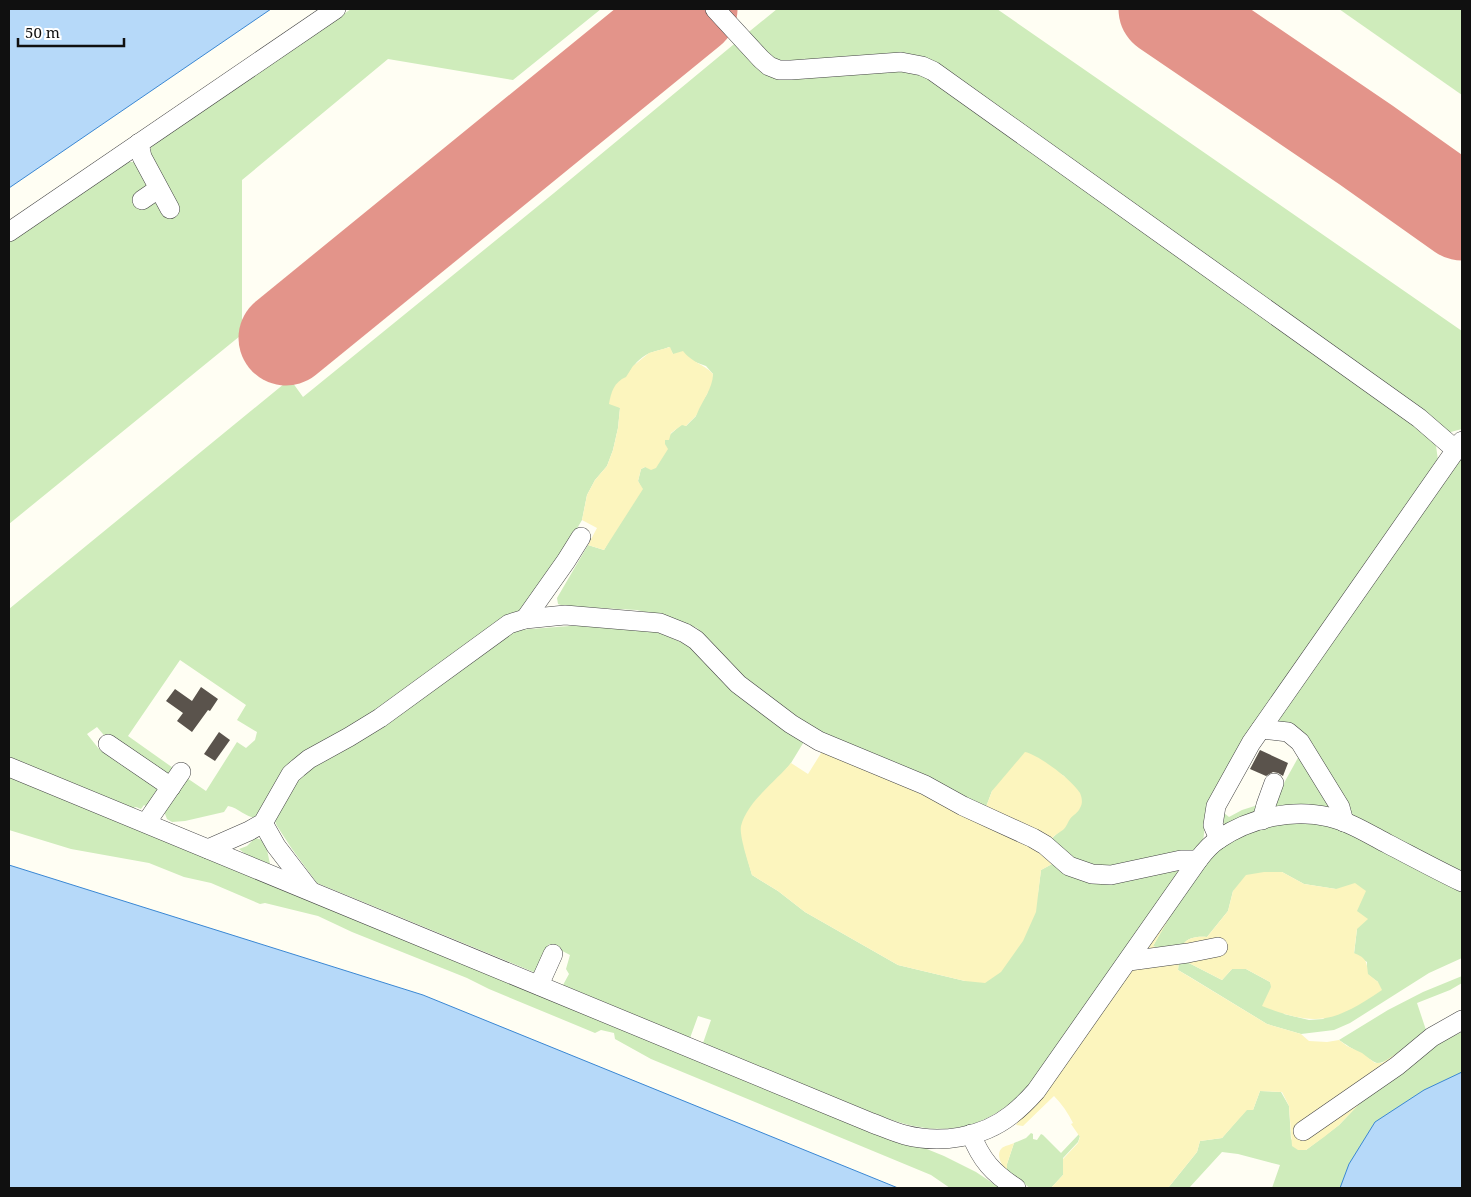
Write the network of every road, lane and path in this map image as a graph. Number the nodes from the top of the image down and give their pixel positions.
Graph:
1 (336, 9) edge
2 (715, 9) edge
3 (139, 143) junction
4 (158, 189) junction
5 (142, 200) dead end
6 (170, 209) dead end
7 (9, 232) edge
8 (1459, 445) edge
9 (581, 537) dead end
10 (525, 619) junction
11 (1261, 729) junction
12 (108, 744) dead end
13 (9, 767) edge
14 (1274, 783) dead end
15 (1262, 820) junction
16 (1344, 822) junction
17 (146, 823) junction
18 (263, 823) junction
19 (1219, 839) junction
20 (208, 849) junction
21 (1198, 860) junction
22 (1462, 882) edge
23 (311, 891) junction
24 (1218, 947) dead end
25 (553, 954) dead end
26 (1128, 961) junction
27 (539, 985) junction
28 (1462, 1020) edge
29 (1303, 1131) dead end
30 (971, 1134) junction
31 (1016, 1188) edge

1 - 3 lane
2 - 8 lane
3 - 4 lane
3 - 7 lane
4 - 5 lane
4 - 6 lane
8 - 11 lane
9 - 10 lane
10 - 18 lane
10 - 21 lane
11 - 16 lane
11 - 19 lane
12 - 17 lane
13 - 17 lane
14 - 15 lane
15 - 16 lane
15 - 19 lane
16 - 22 lane
17 - 20 lane
18 - 20 lane
18 - 23 lane
19 - 21 lane
20 - 23 lane
21 - 26 lane
23 - 27 lane
24 - 26 lane
25 - 27 lane
26 - 30 lane
27 - 30 lane
28 - 29 lane
30 - 31 lane

